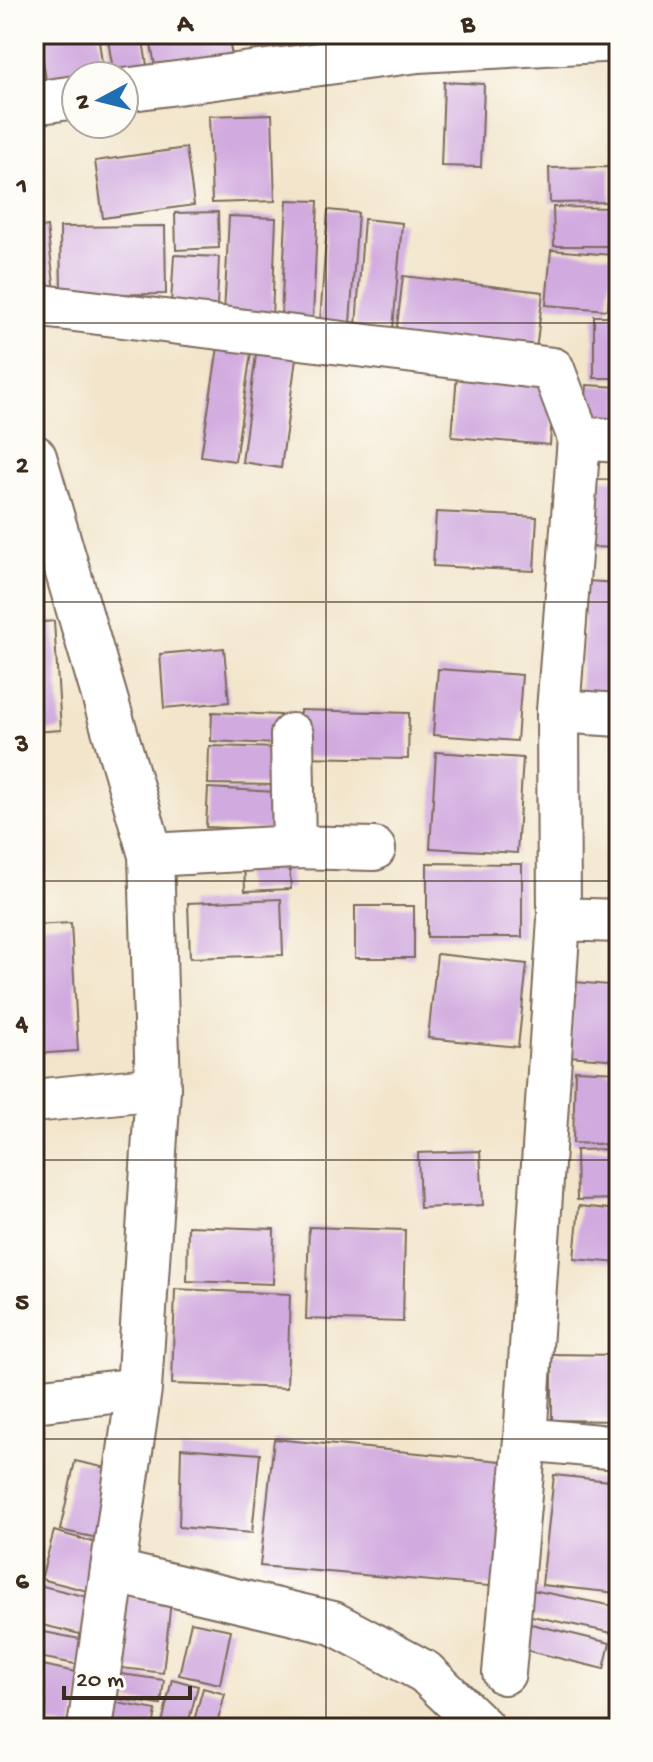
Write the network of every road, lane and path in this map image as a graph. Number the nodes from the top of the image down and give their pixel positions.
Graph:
1 (619, 40) edge
2 (437, 42) edge
3 (140, 88) edge
4 (60, 99) edge
5 (34, 103) edge
6 (34, 305) edge
7 (599, 440) edge
8 (35, 466) edge
9 (558, 711) junction
10 (619, 715) edge
11 (292, 735) dead end
12 (294, 847) junction
13 (374, 849) dead end
14 (151, 855) junction
15 (559, 919) junction
16 (619, 921) edge
17 (158, 1088) junction
18 (34, 1101) edge
19 (139, 1389) junction
20 (34, 1401) edge
21 (525, 1439) junction
22 (619, 1448) edge
23 (112, 1571) junction
24 (504, 1673) dead end
25 (90, 1728) edge
26 (483, 1728) edge

1 - 2 street
2 - 3 street
4 - 5 street
6 - 7 street
7 - 9 street
8 - 14 street
9 - 10 street
9 - 15 street
11 - 12 street
12 - 13 street
12 - 14 street
14 - 17 street
15 - 16 street
15 - 21 street
17 - 18 street
17 - 19 street
19 - 20 street
19 - 23 street
21 - 22 street
21 - 24 street
23 - 25 street
23 - 26 street

